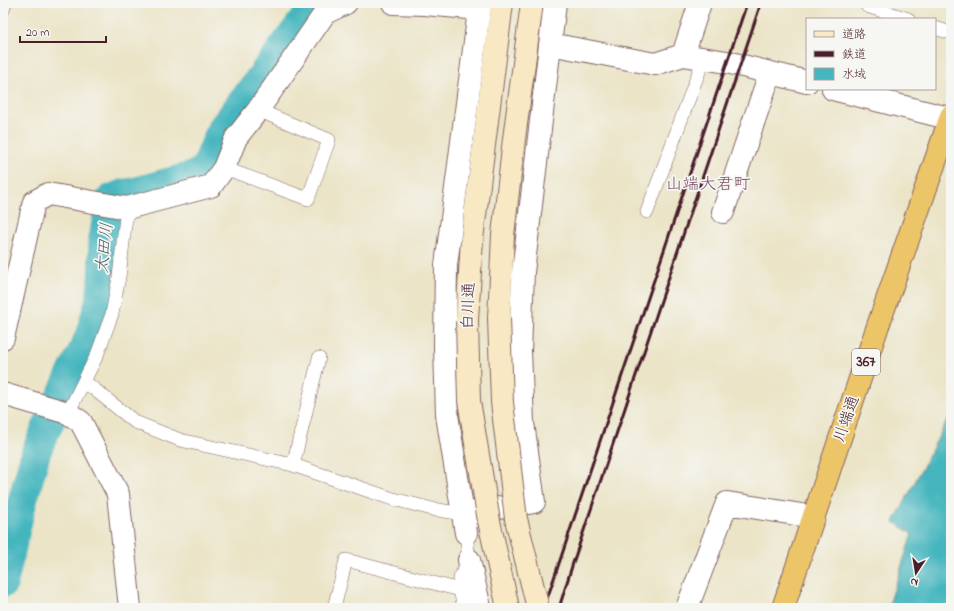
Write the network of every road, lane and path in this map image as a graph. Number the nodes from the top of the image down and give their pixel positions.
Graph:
1 (5, 3) edge
2 (346, 3) edge
3 (393, 3) edge
4 (502, 3) edge
5 (532, 3) edge
6 (555, 3) edge
7 (700, 3) edge
8 (425, 4) edge
9 (480, 6) edge
10 (867, 6) dead end
11 (3, 10) edge
12 (905, 18) edge
13 (936, 28) edge
14 (951, 33) edge
15 (550, 44) junction
16 (682, 55) junction
17 (704, 58) junction
18 (770, 73) junction
19 (806, 82) edge
20 (837, 90) edge
21 (258, 110) junction
22 (951, 117) edge
23 (224, 168) junction
24 (127, 208) junction
25 (647, 212) dead end
26 (723, 212) dead end
27 (3, 338) edge
28 (319, 358) dead end
29 (84, 381) junction
30 (3, 394) edge
31 (68, 413) junction
32 (293, 466) junction
33 (814, 517) junction
34 (464, 523) junction
35 (468, 576) junction
36 (130, 608) edge
37 (334, 608) edge
38 (464, 608) edge
39 (480, 608) edge
40 (508, 608) edge
41 (538, 608) edge
42 (687, 608) edge
43 (783, 608) edge

1 - 11 lane
2 - 21 street
3 - 8 street
4 - 40 street, 白川通, bridge
5 - 41 street, 白川通, bridge
6 - 15 street
7 - 16 street
8 - 9 street
9 - 34 street
10 - 12 lane
13 - 14 lane
15 - 16 street
15 - 34 street
16 - 17 street
17 - 18 street
17 - 25 lane
18 - 19 street
18 - 26 street
20 - 22 street
21 - 23 street
21 - 23 lane
22 - 33 highway, 川端通 / 367
23 - 24 street
24 - 27 street
24 - 29 lane
28 - 32 lane
29 - 31 lane
29 - 32 lane
30 - 31 street
31 - 36 street
32 - 34 lane
33 - 42 street
33 - 43 highway, 川端通 / 367
34 - 35 lane
35 - 37 lane
35 - 38 lane
35 - 39 street

